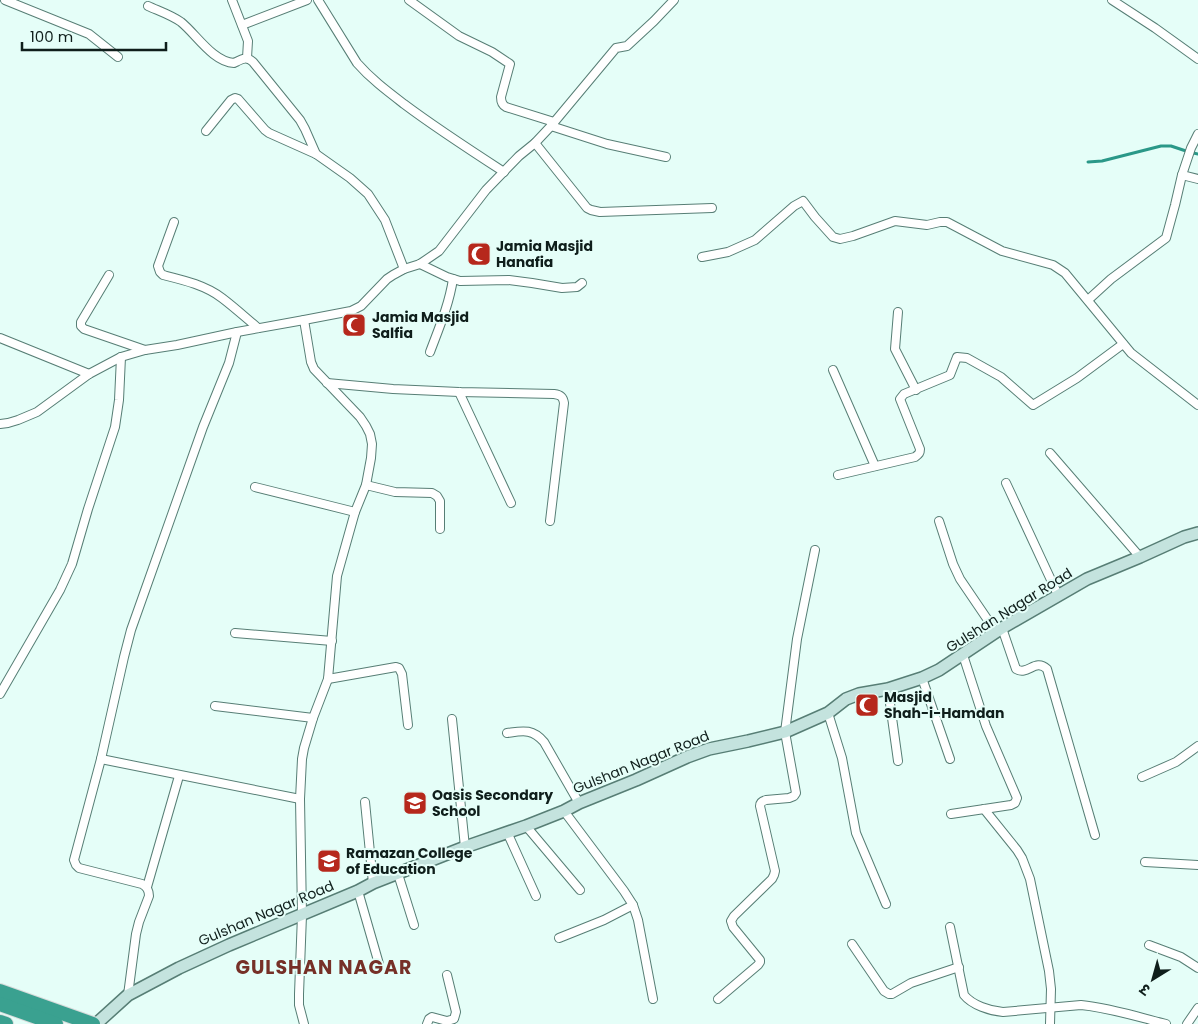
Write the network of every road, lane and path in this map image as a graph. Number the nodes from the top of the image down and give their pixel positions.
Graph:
1 (5, 0) edge
2 (232, 0) edge
3 (307, 0) edge
4 (318, 0) edge
5 (409, 0) edge
6 (674, 0) edge
7 (1112, 0) edge
8 (148, 6) dead end
9 (242, 25) junction
10 (118, 56) dead end
11 (247, 58) junction
12 (1198, 58) edge
13 (552, 124) junction
14 (206, 131) dead end
15 (1198, 134) edge
16 (535, 143) junction
17 (316, 154) junction
18 (666, 157) dead end
19 (504, 172) junction
20 (1182, 175) junction
21 (1198, 179) edge
22 (712, 208) dead end
23 (174, 222) dead end
24 (702, 257) dead end
25 (420, 264) junction
26 (404, 269) junction
27 (109, 275) dead end
28 (453, 279) junction
29 (582, 283) dead end
30 (1088, 300) junction
31 (898, 312) dead end
32 (304, 320) junction
33 (258, 328) junction
34 (237, 332) junction
35 (0, 338) edge
36 (1123, 344) junction
37 (144, 350) junction
38 (430, 352) dead end
39 (122, 357) junction
40 (833, 370) dead end
41 (89, 374) junction
42 (327, 383) junction
43 (916, 390) junction
44 (459, 392) junction
45 (1198, 405) edge
46 (0, 424) edge
47 (1050, 453) dead end
48 (875, 466) junction
49 (838, 475) dead end
50 (1006, 483) dead end
51 (366, 485) junction
52 (255, 488) dead end
53 (511, 502) dead end
54 (355, 512) junction
55 (550, 521) dead end
56 (939, 521) dead end
57 (440, 529) dead end
58 (1198, 533) edge
59 (815, 550) dead end
60 (1140, 557) junction
61 (1058, 595) junction
62 (999, 630) junction
63 (236, 633) dead end
64 (332, 641) junction
65 (963, 655) junction
66 (328, 678) junction
67 (922, 678) junction
68 (888, 689) junction
69 (0, 694) edge
70 (215, 706) dead end
71 (828, 712) junction
72 (313, 718) junction
73 (452, 719) dead end
74 (408, 725) dead end
75 (785, 732) junction
76 (506, 733) dead end
77 (1198, 746) edge
78 (101, 759) junction
79 (950, 759) dead end
80 (898, 761) dead end
81 (179, 776) junction
82 (1142, 777) dead end
83 (300, 799) junction
84 (365, 802) dead end
85 (580, 803) junction
86 (984, 809) junction
87 (564, 810) junction
88 (951, 814) dead end
89 (526, 826) junction
90 (507, 832) junction
91 (1095, 835) dead end
92 (464, 847) junction
93 (1145, 862) dead end
94 (1198, 864) edge
95 (398, 874) junction
96 (372, 883) junction
97 (147, 887) junction
98 (580, 890) dead end
99 (358, 891) junction
100 (536, 896) dead end
101 (886, 904) dead end
102 (633, 905) junction
103 (302, 915) junction
104 (414, 925) dead end
105 (950, 927) dead end
106 (559, 938) dead end
107 (852, 944) dead end
108 (1149, 945) dead end
109 (379, 964) dead end
110 (959, 967) junction
111 (1198, 968) edge
112 (447, 975) dead end
113 (0, 991) edge
114 (128, 995) junction
115 (652, 999) dead end
116 (718, 999) dead end
117 (0, 1004) edge
118 (1050, 1008) junction
119 (1198, 1008) edge
120 (0, 1022) edge
121 (1190, 1023) edge
122 (6, 1024) edge
123 (56, 1024) edge
124 (94, 1024) edge
125 (304, 1024) edge
126 (427, 1024) edge
127 (1050, 1024) edge
128 (1166, 1024) edge

1 - 10 street
2 - 9 street
3 - 9 street
4 - 19 street
5 - 13 street
6 - 13 street
7 - 12 street
8 - 11 street
9 - 11 street
11 - 17 street
13 - 16 street
13 - 18 street
14 - 17 street
15 - 20 street
16 - 19 street
16 - 22 street
17 - 26 street
19 - 25 street
20 - 21 street
20 - 30 street
23 - 33 street
24 - 30 street
25 - 26 street
25 - 28 street
26 - 32 street
27 - 37 street
28 - 29 street
28 - 38 street
30 - 36 street
31 - 43 street
32 - 33 street
32 - 42 street
33 - 34 street
34 - 37 street
34 - 78 street
35 - 41 street
36 - 43 street
36 - 45 street
37 - 39 street
39 - 41 street
39 - 69 street
40 - 48 street
41 - 46 street
42 - 44 street
42 - 51 street
43 - 48 street
44 - 53 street
44 - 55 street
47 - 60 street
48 - 49 street
50 - 61 street
51 - 54 street
51 - 57 street
52 - 54 street
54 - 64 street
56 - 62 street
58 - 60 street, Gulshan Nagar Road
59 - 75 street
60 - 61 street, Gulshan Nagar Road
61 - 62 street, Gulshan Nagar Road
62 - 65 street, Gulshan Nagar Road
62 - 91 street
63 - 64 street
64 - 66 street
65 - 67 street, Gulshan Nagar Road
65 - 86 street
66 - 72 street
66 - 74 street
67 - 68 street, Gulshan Nagar Road
67 - 79 street
68 - 71 street, Gulshan Nagar Road
68 - 80 street
70 - 72 street
71 - 75 street, Gulshan Nagar Road
71 - 101 street
72 - 83 street
73 - 92 street
75 - 85 street, Gulshan Nagar Road
75 - 116 street
76 - 85 street
77 - 82 street
78 - 81 street
78 - 97 street
81 - 83 street
81 - 97 street
83 - 103 street
84 - 96 street
85 - 87 street, Gulshan Nagar Road
86 - 88 street
86 - 118 street
87 - 89 street, Gulshan Nagar Road
87 - 102 street
89 - 90 street, Gulshan Nagar Road
89 - 98 street
90 - 92 street, Gulshan Nagar Road
90 - 100 street
92 - 95 street, Gulshan Nagar Road
93 - 94 street
95 - 96 street, Gulshan Nagar Road
95 - 104 street
96 - 99 street, Gulshan Nagar Road
97 - 114 street
99 - 103 street, Gulshan Nagar Road
99 - 109 street
102 - 106 street
102 - 115 street
103 - 114 street, Gulshan Nagar Road
103 - 125 street
105 - 110 street
107 - 110 street
108 - 111 street
110 - 118 street
112 - 126 street
113 - 124 highway
114 - 124 street, Gulshan Nagar Road
117 - 123 highway
118 - 127 street
118 - 128 street
119 - 121 street
120 - 122 highway

